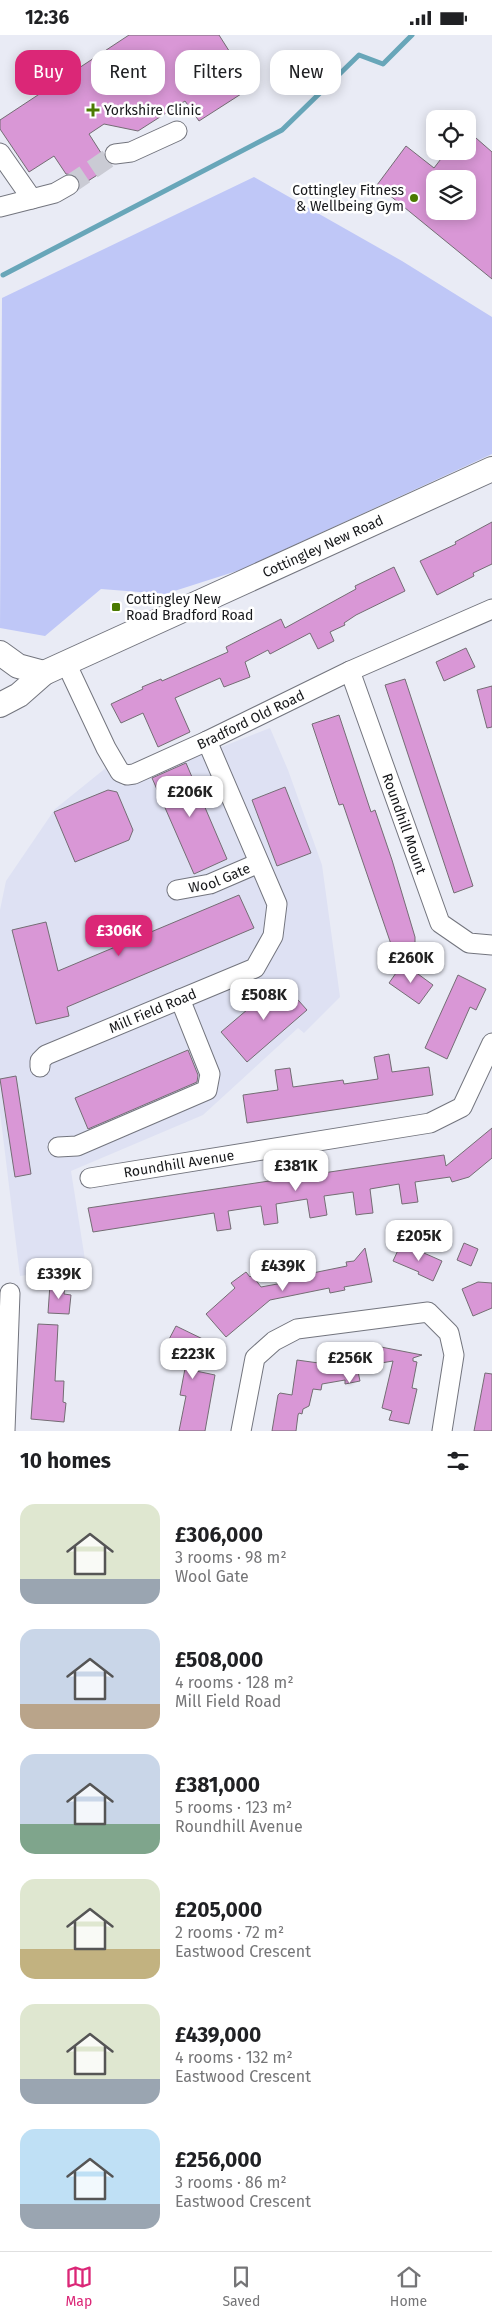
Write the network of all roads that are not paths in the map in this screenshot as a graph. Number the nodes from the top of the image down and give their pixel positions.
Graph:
1 (176, 131) dead end
2 (0, 153) edge
3 (115, 154) tunnel mouth
4 (69, 185) tunnel mouth
5 (32, 199) junction
6 (0, 207) edge
7 (492, 469) edge
8 (492, 609) edge
9 (66, 663) junction
10 (6, 664) edge
11 (350, 671) junction
12 (44, 673) junction
13 (0, 705) edge
14 (208, 741) junction
15 (259, 863) junction
16 (177, 890) dead end
17 (492, 945) edge
18 (180, 999) junction
19 (492, 1043) edge
20 (40, 1067) dead end
21 (58, 1147) dead end
22 (90, 1178) dead end
23 (10, 1293) dead end
24 (5, 1431) edge
25 (241, 1431) edge
26 (442, 1431) edge

1 - 3 street
2 - 5 street
4 - 5 street
5 - 6 street
7 - 9 main road, Cottingley New Road
8 - 11 street, Bradford Old Road
9 - 12 main road, Cottingley New Road
9 - 14 street, Bradford Old Road
10 - 12 main road
11 - 14 street, Bradford Old Road
11 - 17 street, Roundhill Mount
12 - 13 main road, Cottingley New Road
14 - 15 street, Mill Field Road
15 - 16 street, Wool Gate
15 - 18 street, Mill Field Road
18 - 20 street, Mill Field Road
18 - 21 street
19 - 22 street, Roundhill Avenue
23 - 24 street
25 - 26 street

